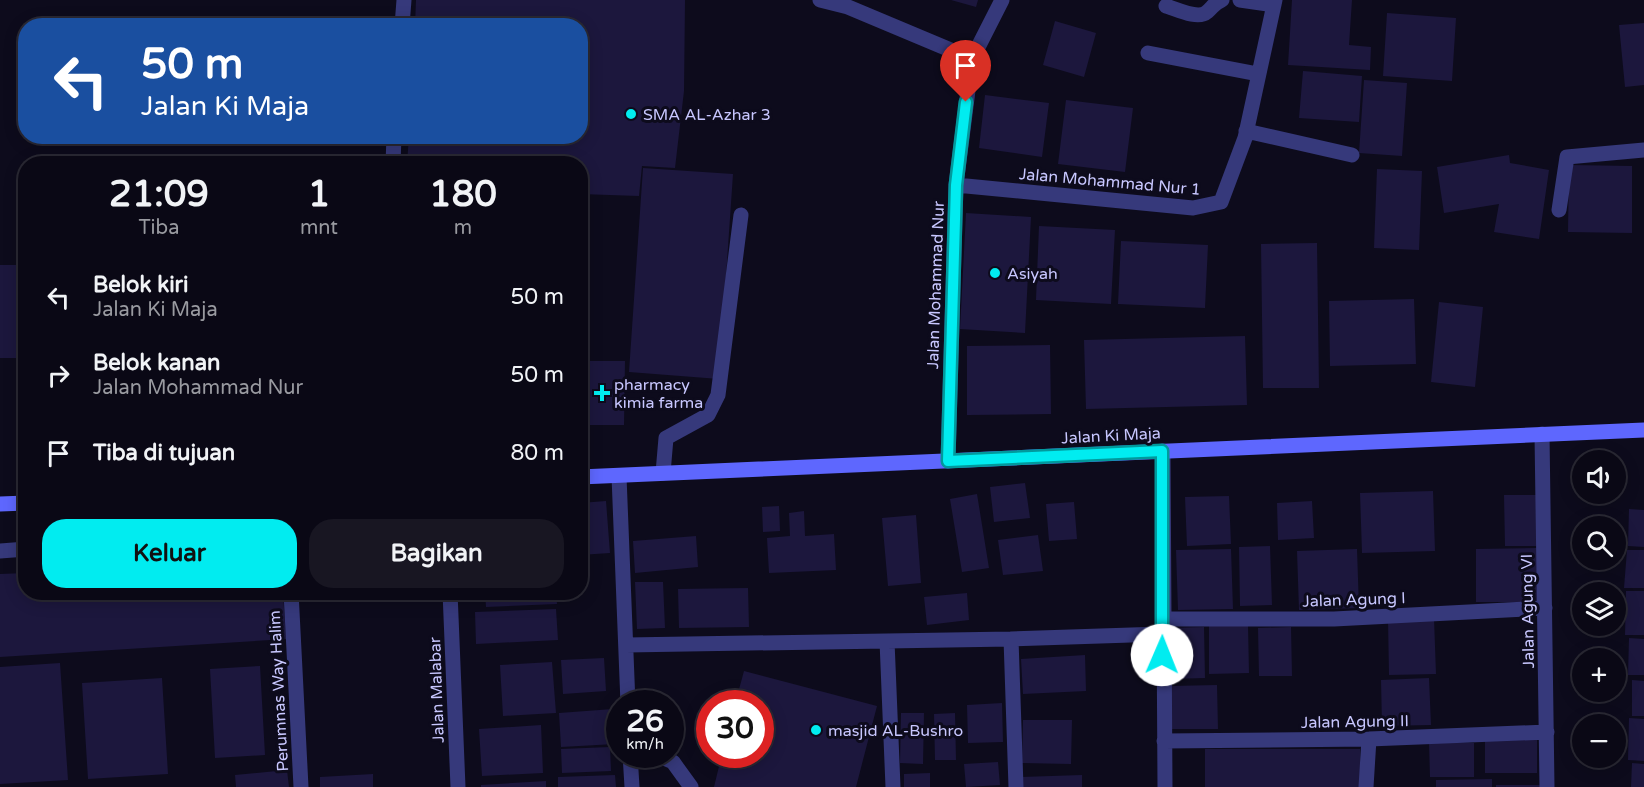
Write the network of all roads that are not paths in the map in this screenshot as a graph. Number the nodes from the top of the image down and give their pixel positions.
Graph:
1 (404, 0) edge
2 (820, 0) edge
3 (1002, 0) edge
4 (1222, 0) edge
5 (1240, 0) edge
6 (1274, 3) edge
7 (849, 4) edge
8 (1166, 6) dead end
9 (403, 18) edge
10 (1148, 53) dead end
11 (972, 59) junction
12 (1258, 75) junction
13 (1246, 131) junction
14 (1644, 150) edge
15 (1352, 154) dead end
16 (956, 185) junction
17 (1558, 210) dead end
18 (741, 215) dead end
19 (1644, 430) edge
20 (1542, 434) junction
21 (1162, 451) junction
22 (948, 461) junction
23 (663, 473) junction
24 (620, 476) junction
25 (588, 477) edge
26 (18, 503) edge
27 (0, 504) edge
28 (18, 550) edge
29 (0, 551) edge
30 (291, 600) edge
31 (450, 600) edge
32 (1545, 608) junction
33 (1163, 626) junction
34 (1011, 639) junction
35 (887, 640) junction
36 (626, 645) junction
37 (628, 690) edge
38 (1547, 732) junction
39 (1369, 739) junction
40 (1164, 741) junction
41 (631, 768) edge
42 (678, 768) edge
43 (301, 787) edge
44 (458, 787) edge
45 (632, 787) edge
46 (691, 787) edge
47 (893, 787) edge
48 (1016, 787) edge
49 (1165, 787) edge
50 (1366, 787) edge
51 (1547, 787) edge

1 - 9 street
2 - 7 street
3 - 11 street, Jalan Mohammad Nur
4 - 8 street
5 - 6 street
6 - 12 street, Jalan Mohammad Nur 1
7 - 11 street
10 - 12 street
11 - 16 street, Jalan Mohammad Nur
12 - 13 street, Jalan Mohammad Nur 1
13 - 15 street
13 - 16 street, Jalan Mohammad Nur 1
14 - 17 street
16 - 22 street, Jalan Mohammad Nur
18 - 23 street
19 - 20 main road, Jalan Ki Maja
20 - 21 main road, Jalan Ki Maja
20 - 32 street, Jalan Agung VI
21 - 22 main road, Jalan Ki Maja
21 - 33 street
22 - 23 main road, Jalan Ki Maja
23 - 24 main road, Jalan Ki Maja
24 - 25 main road, Jalan Ki Maja
24 - 36 street
26 - 27 main road
28 - 29 street
30 - 43 street, Perumnas Way Halim
31 - 44 street, Jalan Malabar
32 - 33 street, Jalan Agung I
32 - 38 street, Jalan Agung VI
33 - 34 street, Jalan Agung I
33 - 40 street
34 - 35 street, Jalan Agung I
34 - 48 street
35 - 36 street, Jalan Agung I
35 - 47 street
36 - 37 street
38 - 39 street, Jalan Agung II
38 - 51 street, Jalan Agung VI
39 - 40 street, Jalan Agung II
39 - 50 street
40 - 49 street
41 - 45 street
42 - 46 street

